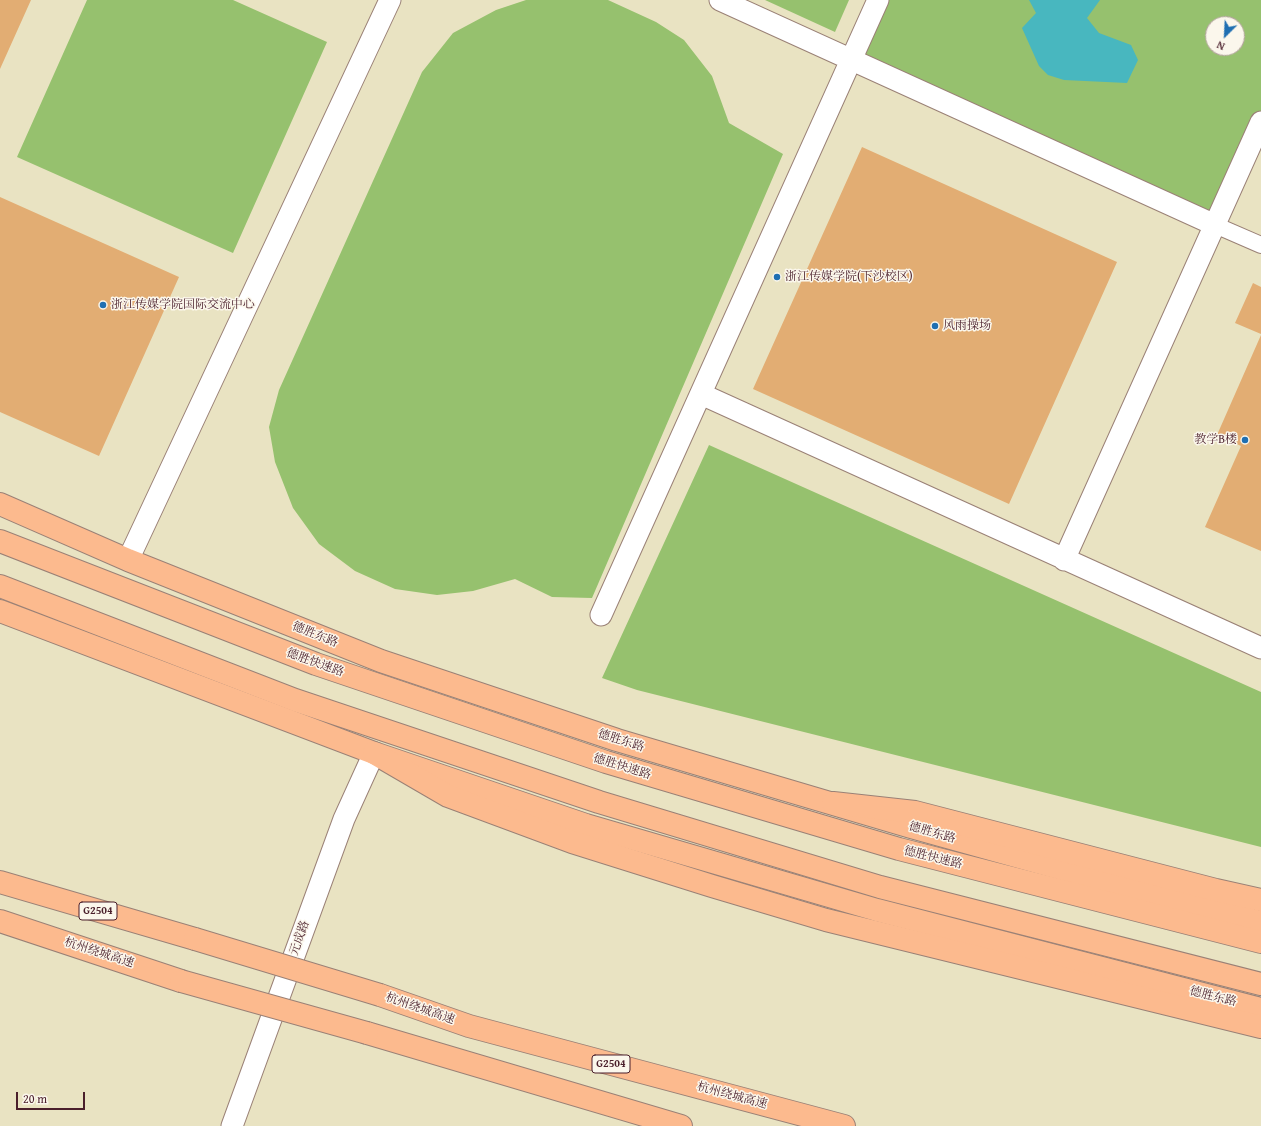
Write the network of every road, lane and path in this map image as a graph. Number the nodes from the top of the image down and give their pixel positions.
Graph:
1 (390, 0) edge
2 (720, 0) edge
3 (878, 0) edge
4 (851, 60) junction
5 (1261, 122) edge
6 (1215, 225) junction
7 (1261, 245) edge
8 (700, 394) junction
9 (0, 504) edge
10 (0, 541) edge
11 (128, 560) junction
12 (1064, 560) junction
13 (0, 586) edge
14 (0, 611) edge
15 (601, 615) dead end
16 (1261, 648) edge
17 (374, 753) junction
18 (832, 804) junction
19 (0, 882) edge
20 (1261, 900) edge
21 (0, 921) edge
22 (1261, 922) edge
23 (1261, 942) edge
24 (1261, 984) edge
25 (1261, 1009) edge
26 (1261, 1028) edge
27 (232, 1126) edge
28 (681, 1126) edge
29 (844, 1126) edge

1 - 11 street
2 - 4 street
3 - 4 street
4 - 6 street
4 - 8 street
5 - 6 street
6 - 7 street
6 - 12 street
8 - 12 street
8 - 15 street
9 - 11 main road, 德胜东路
10 - 23 main road, 德胜快速路
11 - 18 main road, 德胜东路
12 - 16 street
13 - 24 main road
14 - 17 main road, 德胜东路
17 - 25 main road, 德胜东路
17 - 26 main road
17 - 27 street, 元成路
18 - 20 main road
18 - 22 main road, 德胜东路
19 - 29 main road, 杭州绕城高速 / G2504, bridge
21 - 28 main road, 杭州绕城高速, bridge

